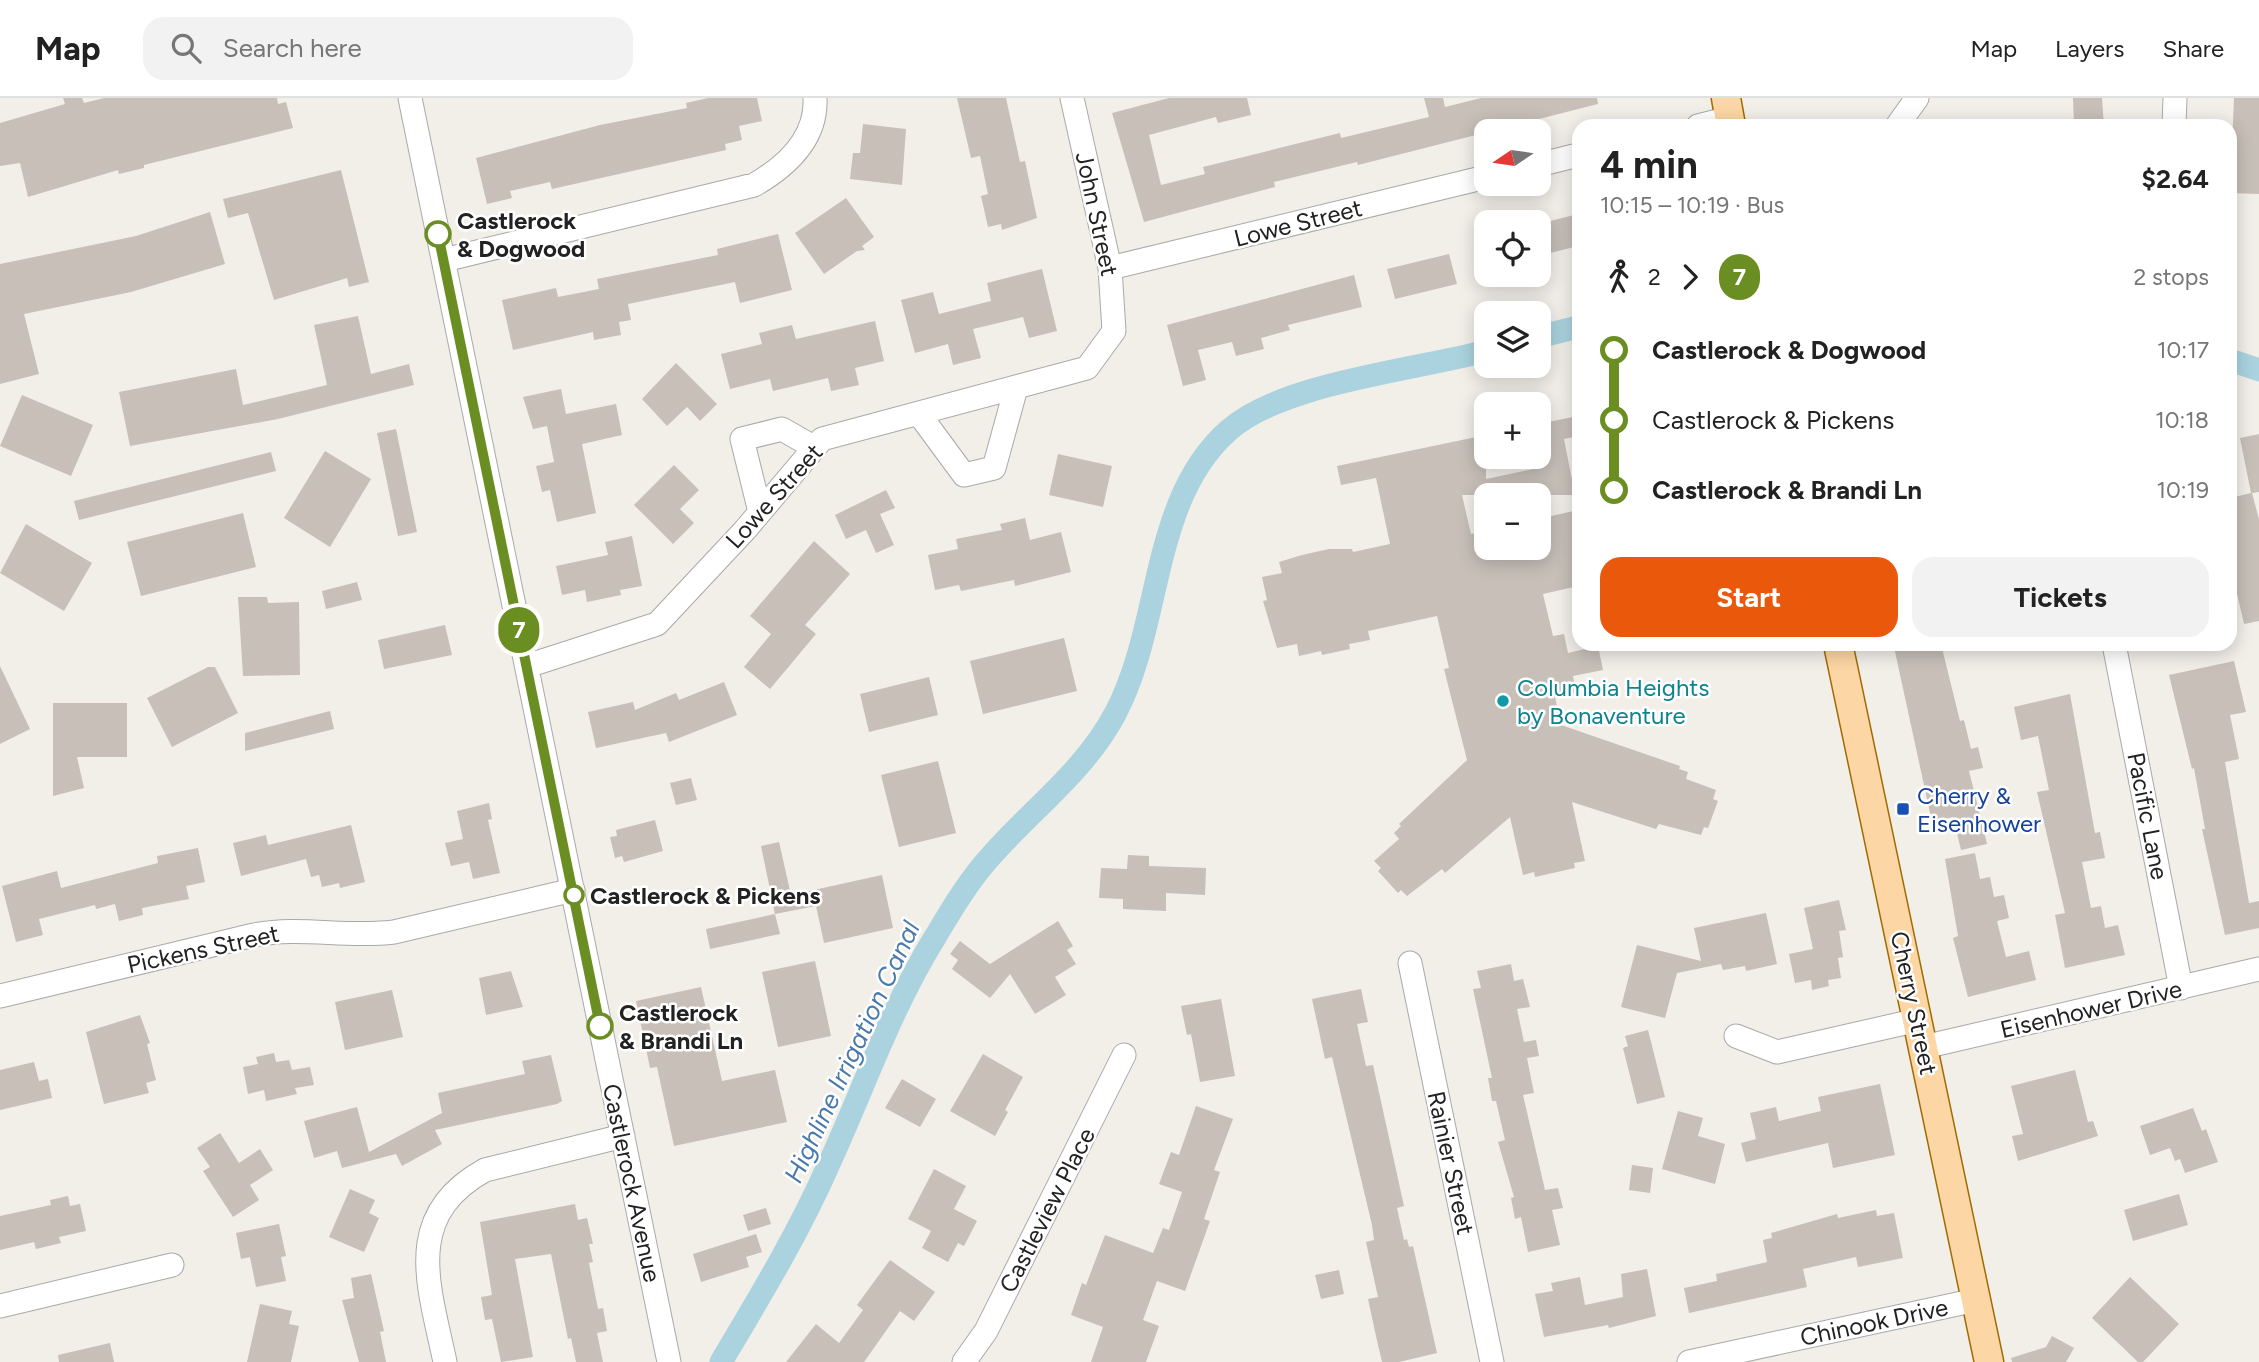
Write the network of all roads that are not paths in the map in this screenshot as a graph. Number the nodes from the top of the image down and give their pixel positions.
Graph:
1 (410, 98) edge
2 (815, 98) edge
3 (1072, 98) edge
4 (1917, 98) edge
5 (2175, 98) edge
6 (1902, 119) edge
7 (2174, 119) edge
8 (1572, 156) edge
9 (1551, 162) edge
10 (1474, 180) edge
11 (443, 260) junction
12 (1110, 268) junction
13 (1114, 331) joint
14 (1016, 388) junction
15 (919, 414) junction
16 (815, 447) junction
17 (760, 512) junction
18 (1839, 651) edge
19 (2115, 651) edge
20 (527, 666) junction
21 (573, 890) junction
22 (1410, 963) dead end
23 (2259, 969) edge
24 (2181, 988) junction
25 (0, 996) edge
26 (1921, 1034) junction
27 (1736, 1035) dead end
28 (1124, 1055) dead end
29 (623, 1136) junction
30 (172, 1265) dead end
31 (1976, 1300) junction
32 (0, 1306) edge
33 (446, 1362) edge
34 (669, 1362) edge
35 (964, 1362) edge
36 (1492, 1362) edge
37 (1689, 1362) edge
38 (1989, 1362) edge

1 - 11 street, Castlerock Avenue
2 - 11 street
3 - 12 street, John Street
4 - 6 street
5 - 7 street
8 - 9 street
10 - 12 street, Lowe Street
11 - 20 street, Castlerock Avenue
12 - 13 street, John Street
13 - 14 street, Lowe Street
14 - 15 street, Lowe Street
14 - 15 street
15 - 16 street, Lowe Street
16 - 17 street, Lowe Street
16 - 17 street
17 - 20 street, Lowe Street
18 - 26 main road, Cherry Street
19 - 24 street, Pacific Lane
20 - 21 street, Castlerock Avenue
21 - 25 street, Pickens Street
21 - 29 street, Castlerock Avenue
22 - 36 street, Rainier Street
23 - 24 street, Eisenhower Drive
24 - 26 street, Eisenhower Drive
26 - 27 street, Eisenhower Drive
26 - 31 main road, Cherry Street
28 - 35 street, Castleview Place
29 - 33 street
29 - 34 street, Castlerock Avenue
30 - 32 street
31 - 37 street, Chinook Drive
31 - 38 main road, Cherry Street

